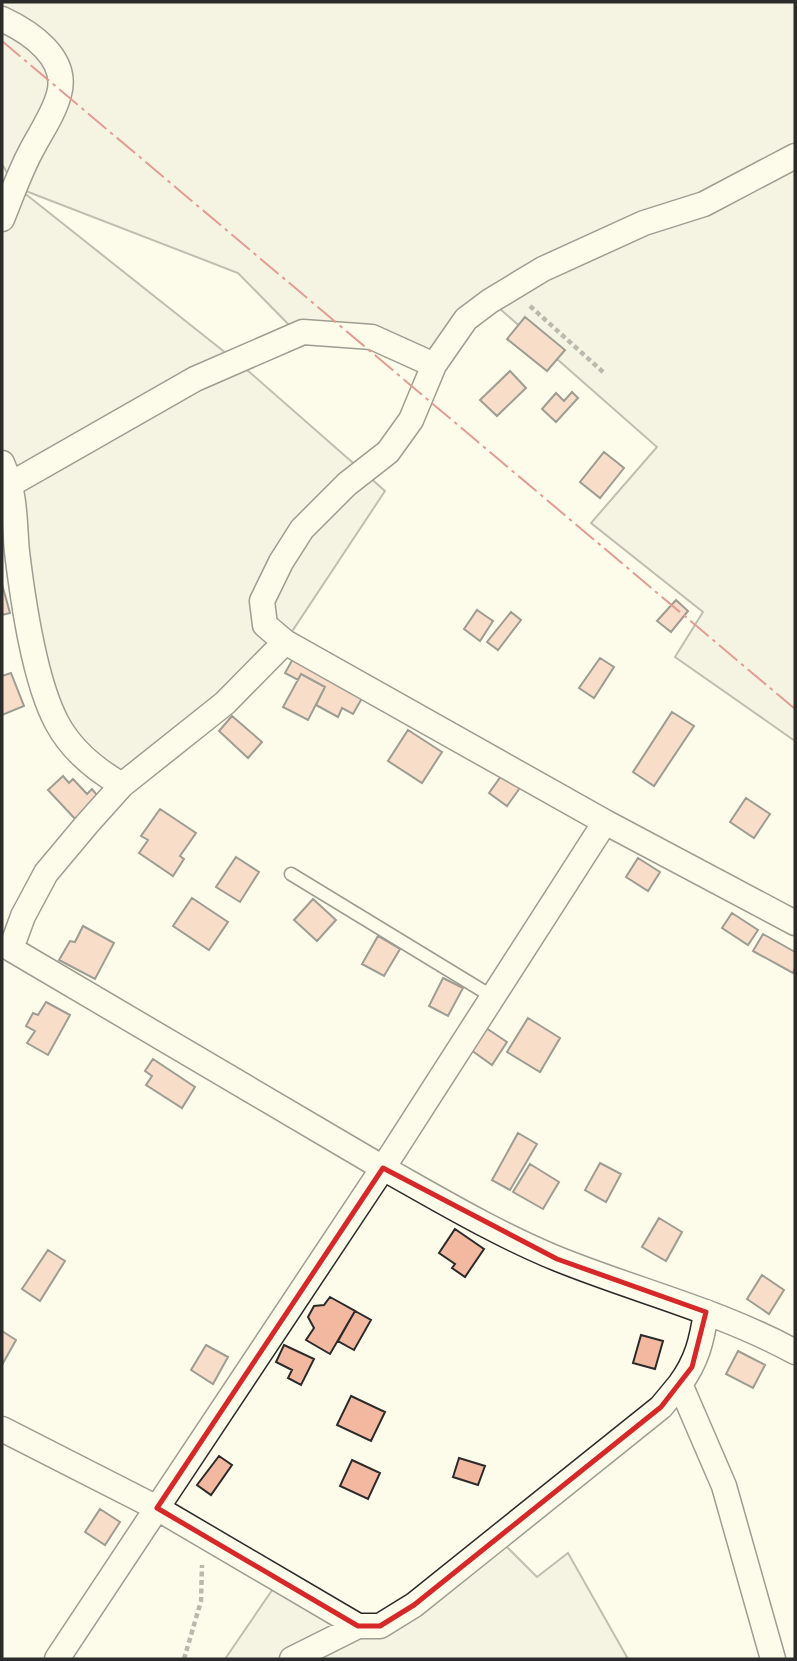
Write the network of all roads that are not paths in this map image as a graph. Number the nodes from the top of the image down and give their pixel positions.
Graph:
1 (2, 19) edge
2 (795, 156) edge
3 (2, 219) edge
4 (434, 365) junction
5 (7, 474) edge
6 (285, 642) junction
7 (122, 785) junction
8 (605, 822) junction
9 (291, 874) dead end
10 (795, 923) edge
11 (6, 958) edge
12 (493, 997) junction
13 (383, 1168) junction
14 (706, 1312) junction
15 (795, 1352) edge
16 (680, 1384) junction
17 (2, 1429) edge
18 (158, 1508) junction
19 (358, 1626) junction
20 (57, 1659) edge
21 (292, 1659) edge
22 (773, 1659) edge

1 - 3 street
2 - 4 street
4 - 5 street
4 - 6 street
5 - 7 street
6 - 7 street
6 - 8 street
7 - 11 street
8 - 10 street
8 - 12 street
9 - 12 lane
11 - 13 street
12 - 13 street
13 - 14 street
13 - 18 street
14 - 15 street
14 - 16 street
16 - 19 street
16 - 22 street
17 - 18 street
18 - 19 street
18 - 20 street
19 - 21 street

